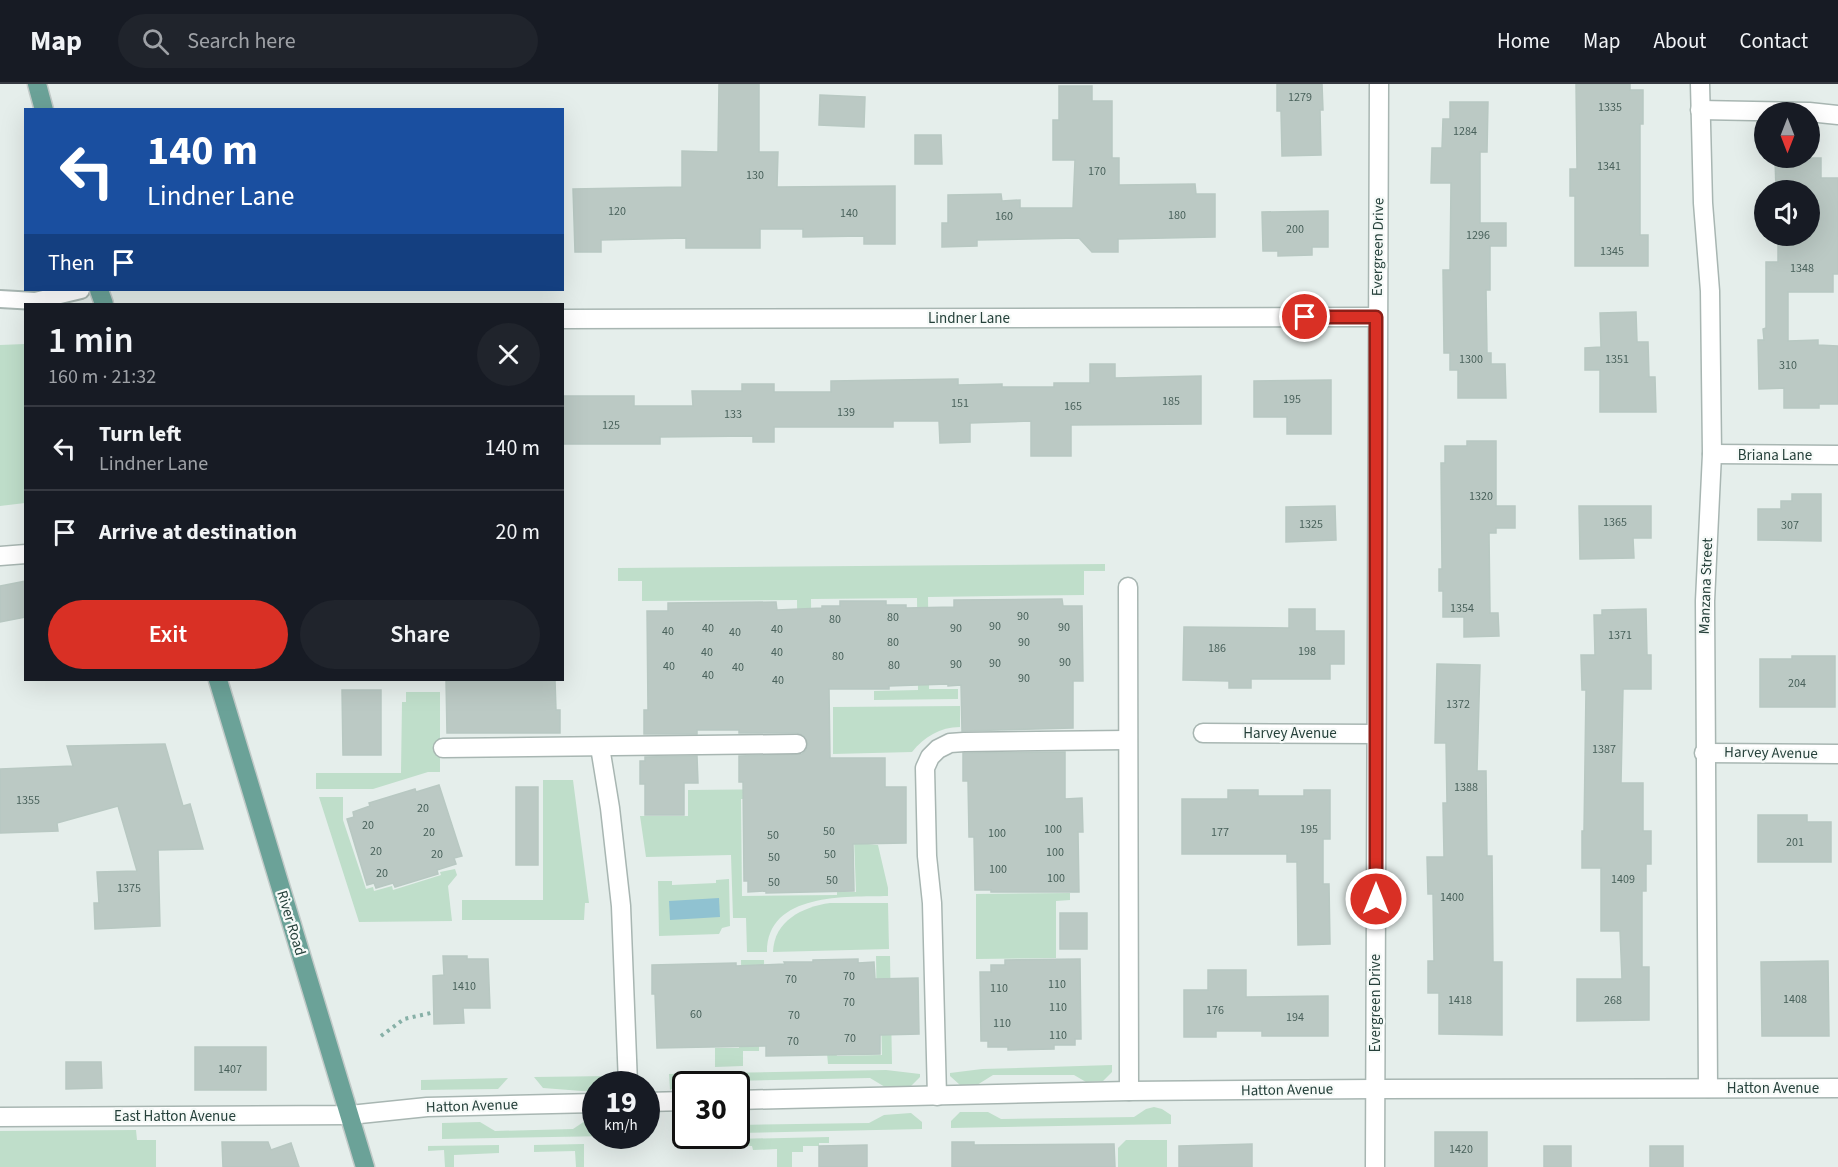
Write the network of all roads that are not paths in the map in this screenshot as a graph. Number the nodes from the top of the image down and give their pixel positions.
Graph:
1 (37, 84) edge
2 (1378, 84) edge
3 (1700, 84) edge
4 (43, 108) edge
5 (1700, 110) junction
6 (1838, 115) edge
7 (77, 291) edge
8 (0, 299) edge
9 (1376, 317) junction
10 (564, 319) edge
11 (1712, 454) junction
12 (1838, 455) edge
13 (24, 554) edge
14 (0, 556) edge
15 (1128, 587) dead end
16 (218, 681) edge
17 (1203, 733) dead end
18 (1376, 734) junction
19 (1127, 740) junction
20 (797, 744) dead end
21 (600, 747) junction
22 (444, 748) dead end
23 (1704, 753) junction
24 (1838, 754) edge
25 (627, 1071) edge
26 (1708, 1088) junction
27 (1838, 1088) edge
28 (1375, 1089) junction
29 (1129, 1092) junction
30 (937, 1096) junction
31 (750, 1100) edge
32 (582, 1103) edge
33 (350, 1115) junction
34 (0, 1117) edge
35 (365, 1167) edge
36 (1375, 1167) edge

1 - 4 main road
2 - 9 street, Evergreen Drive
3 - 5 street, Manzana Street
5 - 6 street
5 - 11 street, Manzana Street
7 - 8 lane
9 - 10 street, Lindner Lane
9 - 18 street, Evergreen Drive
11 - 12 street, Briana Lane
11 - 23 street, Manzana Street
13 - 14 street
15 - 19 street
16 - 33 main road, River Road
17 - 18 street, Harvey Avenue
18 - 28 street, Evergreen Drive
19 - 29 street
19 - 30 street
20 - 21 street
21 - 22 street
21 - 25 street
23 - 24 street, Harvey Avenue
23 - 26 street, Manzana Street
26 - 27 street, Hatton Avenue
26 - 28 street, Hatton Avenue
28 - 29 street, Hatton Avenue
28 - 36 street, Evergreen Drive
29 - 30 street, Hatton Avenue
30 - 31 street, Hatton Avenue
32 - 33 street, Hatton Avenue
33 - 34 street, East Hatton Avenue
33 - 35 main road, River Road

